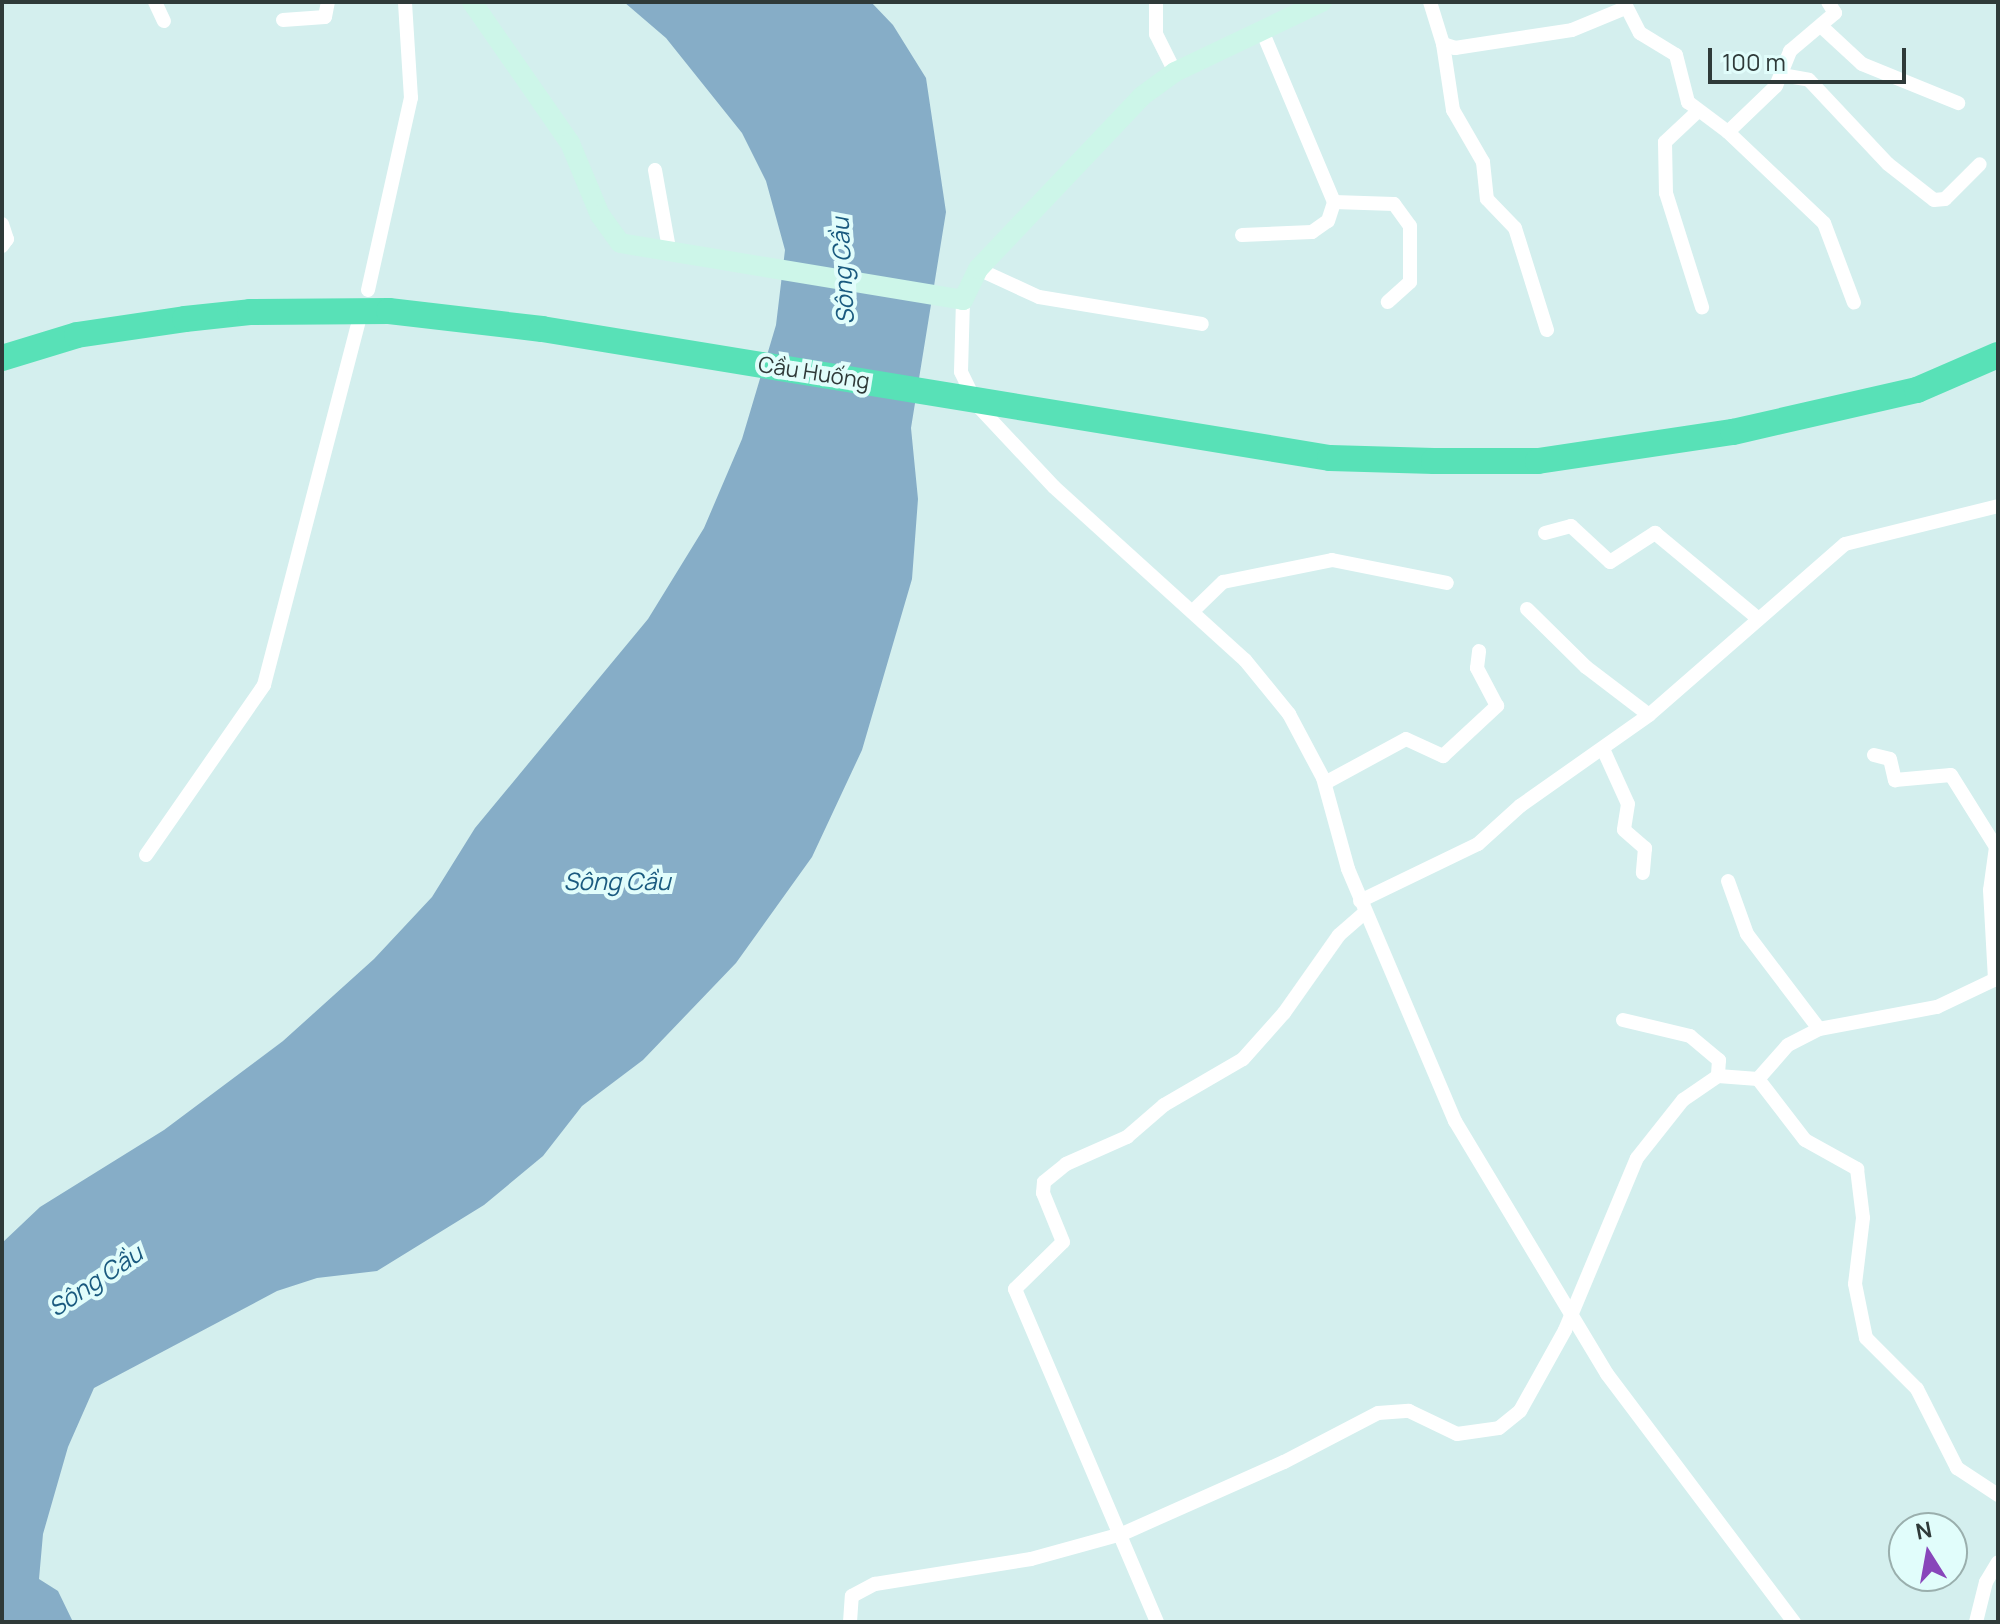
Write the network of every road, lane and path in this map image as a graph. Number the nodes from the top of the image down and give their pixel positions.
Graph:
1 (155, 2) edge
2 (328, 2) edge
3 (405, 2) edge
4 (472, 2) edge
5 (1156, 2) edge
6 (1322, 2) edge
7 (1430, 2) edge
8 (1828, 2) edge
9 (1624, 5) edge
10 (283, 20) dead end
11 (164, 21) dead end
12 (1822, 27) junction
13 (1262, 31) junction
14 (1443, 44) junction
15 (1175, 72) junction
16 (1782, 75) junction
17 (1958, 103) dead end
18 (1697, 112) junction
19 (1728, 132) junction
20 (1980, 164) dead end
21 (655, 170) dead end
22 (1334, 202) junction
23 (2, 224) edge
24 (1242, 235) dead end
25 (2, 246) edge
26 (670, 254) junction
27 (978, 269) junction
28 (368, 290) dead end
29 (956, 299) junction
30 (1388, 302) dead end
31 (1854, 303) dead end
32 (1702, 307) dead end
33 (359, 319) dead end
34 (1202, 324) dead end
35 (1547, 330) dead end
36 (612, 334) junction
37 (1998, 341) edge
38 (2, 343) edge
39 (1998, 355) edge
40 (2, 358) edge
41 (1017, 401) junction
42 (1998, 506) edge
43 (1545, 533) dead end
44 (1447, 583) dead end
45 (1527, 609) dead end
46 (1193, 611) junction
47 (1756, 617) junction
48 (1479, 651) dead end
49 (1649, 715) junction
50 (1603, 749) junction
51 (1874, 755) dead end
52 (1325, 783) junction
53 (146, 855) dead end
54 (1643, 873) dead end
55 (1728, 881) dead end
56 (1363, 906) junction
57 (1996, 979) edge
58 (1623, 1020) dead end
59 (1819, 1029) junction
60 (1718, 1076) junction
61 (1758, 1079) junction
62 (1569, 1316) junction
63 (1998, 1495) edge
64 (1122, 1534) junction
65 (1998, 1562) edge
66 (850, 1622) edge
67 (1157, 1622) edge
68 (1794, 1622) edge
69 (1976, 1622) edge

1 - 11 street
2 - 10 street
3 - 28 street
4 - 26 street
5 - 15 street
6 - 13 street
7 - 14 street
8 - 12 street
9 - 14 street
9 - 18 street
12 - 16 street
12 - 17 street
13 - 15 street
13 - 22 street
14 - 35 street
15 - 27 street
16 - 19 street
16 - 20 street
18 - 19 street
18 - 32 street
19 - 31 street
21 - 26 street
22 - 24 street
22 - 30 street
23 - 25 street
26 - 29 street
27 - 29 street
27 - 34 street
29 - 46 street
33 - 53 street
36 - 38 highway
36 - 40 highway
36 - 41 highway, Cầu Huống
37 - 41 highway
39 - 41 highway
42 - 47 street
43 - 47 street
44 - 46 street
45 - 49 street
46 - 52 street
47 - 49 street
48 - 52 street
49 - 50 street
50 - 54 street
50 - 56 street
51 - 57 street
52 - 56 street
55 - 59 street
56 - 62 street
56 - 64 street
57 - 59 street
58 - 60 street
59 - 61 street
60 - 61 street
60 - 62 street
61 - 63 street
62 - 64 street
62 - 68 street
64 - 66 street
64 - 67 street
65 - 69 street

